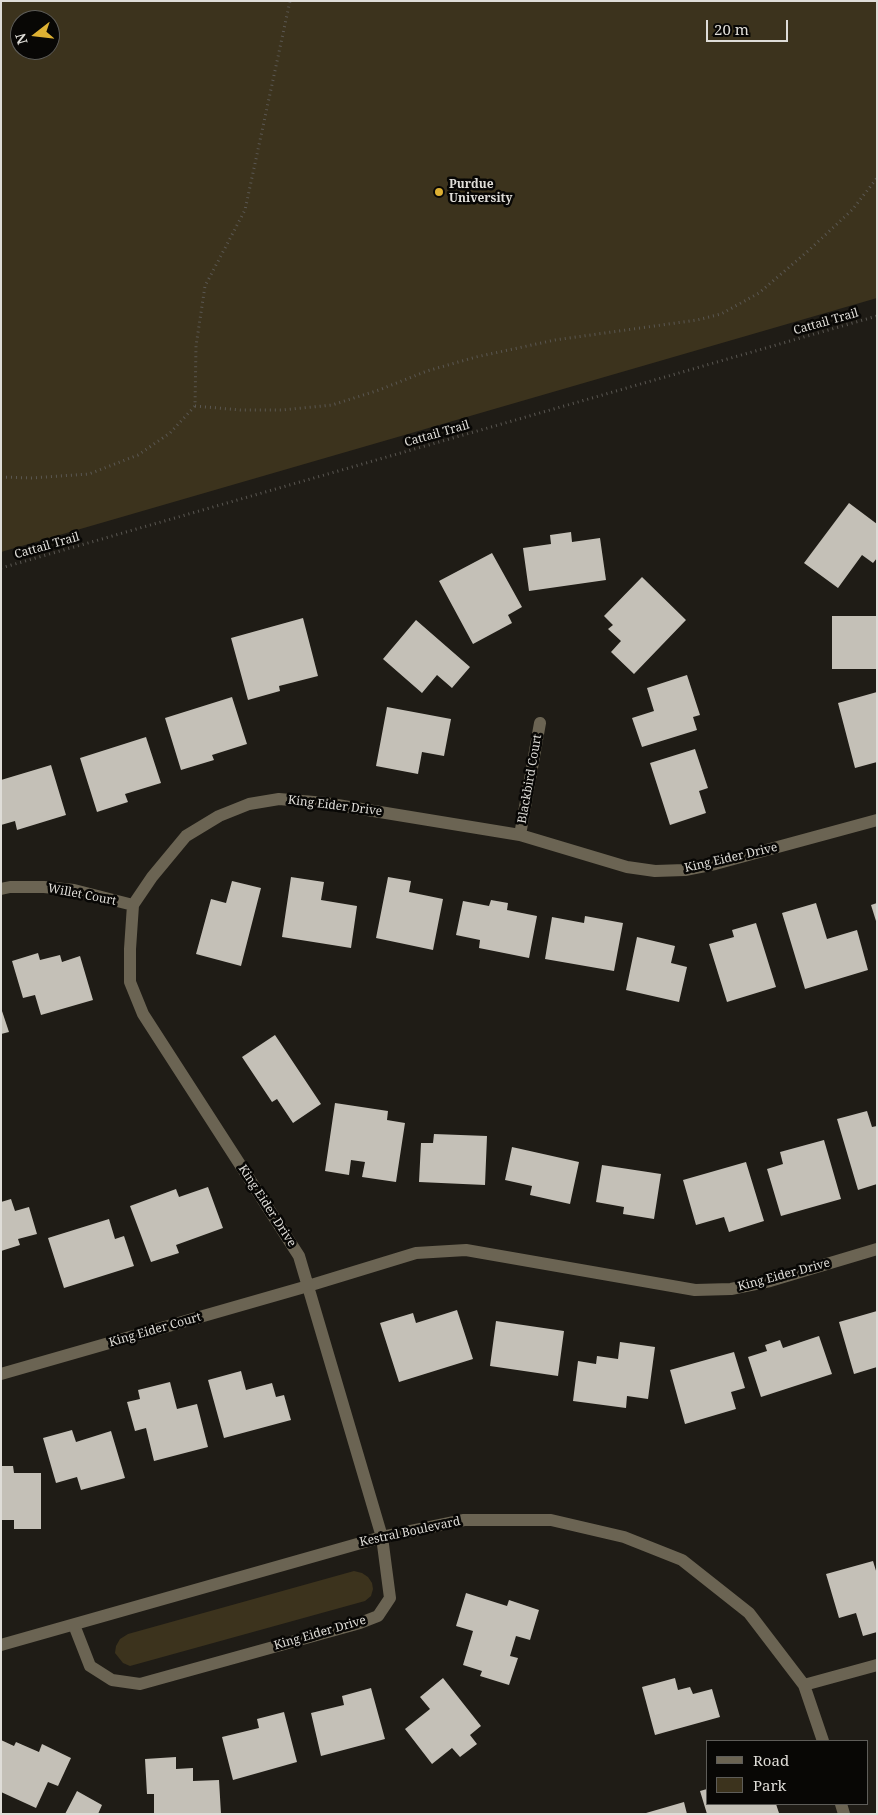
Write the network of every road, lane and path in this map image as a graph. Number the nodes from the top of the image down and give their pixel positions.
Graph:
1 (290, 1) edge
2 (877, 178) edge
3 (877, 316) edge
4 (195, 406) junction
5 (1, 477) edge
6 (1, 568) edge
7 (540, 723) dead end
8 (877, 820) edge
9 (520, 835) junction
10 (1, 889) edge
11 (133, 906) junction
12 (877, 1250) edge
13 (308, 1286) junction
14 (1, 1374) edge
15 (382, 1537) junction
16 (74, 1624) junction
17 (1, 1645) edge
18 (877, 1666) edge
19 (804, 1685) junction
20 (823, 1740) edge

1 - 4 path
2 - 4 path
3 - 6 path, Cattail Trail
4 - 5 path
7 - 9 street, Blackbird Court
8 - 9 street, King Eider Drive
9 - 11 street, King Eider Drive
10 - 11 street, Willet Court
11 - 13 street, King Eider Drive
12 - 13 street, King Eider Drive
13 - 14 street, King Eider Court
13 - 15 street, King Eider Drive
15 - 16 street, Kestral Boulevard
15 - 16 street, King Eider Drive
15 - 19 street, Kestral Boulevard
16 - 17 street, Kestral Boulevard
18 - 19 street
19 - 20 street, Kestral Boulevard

